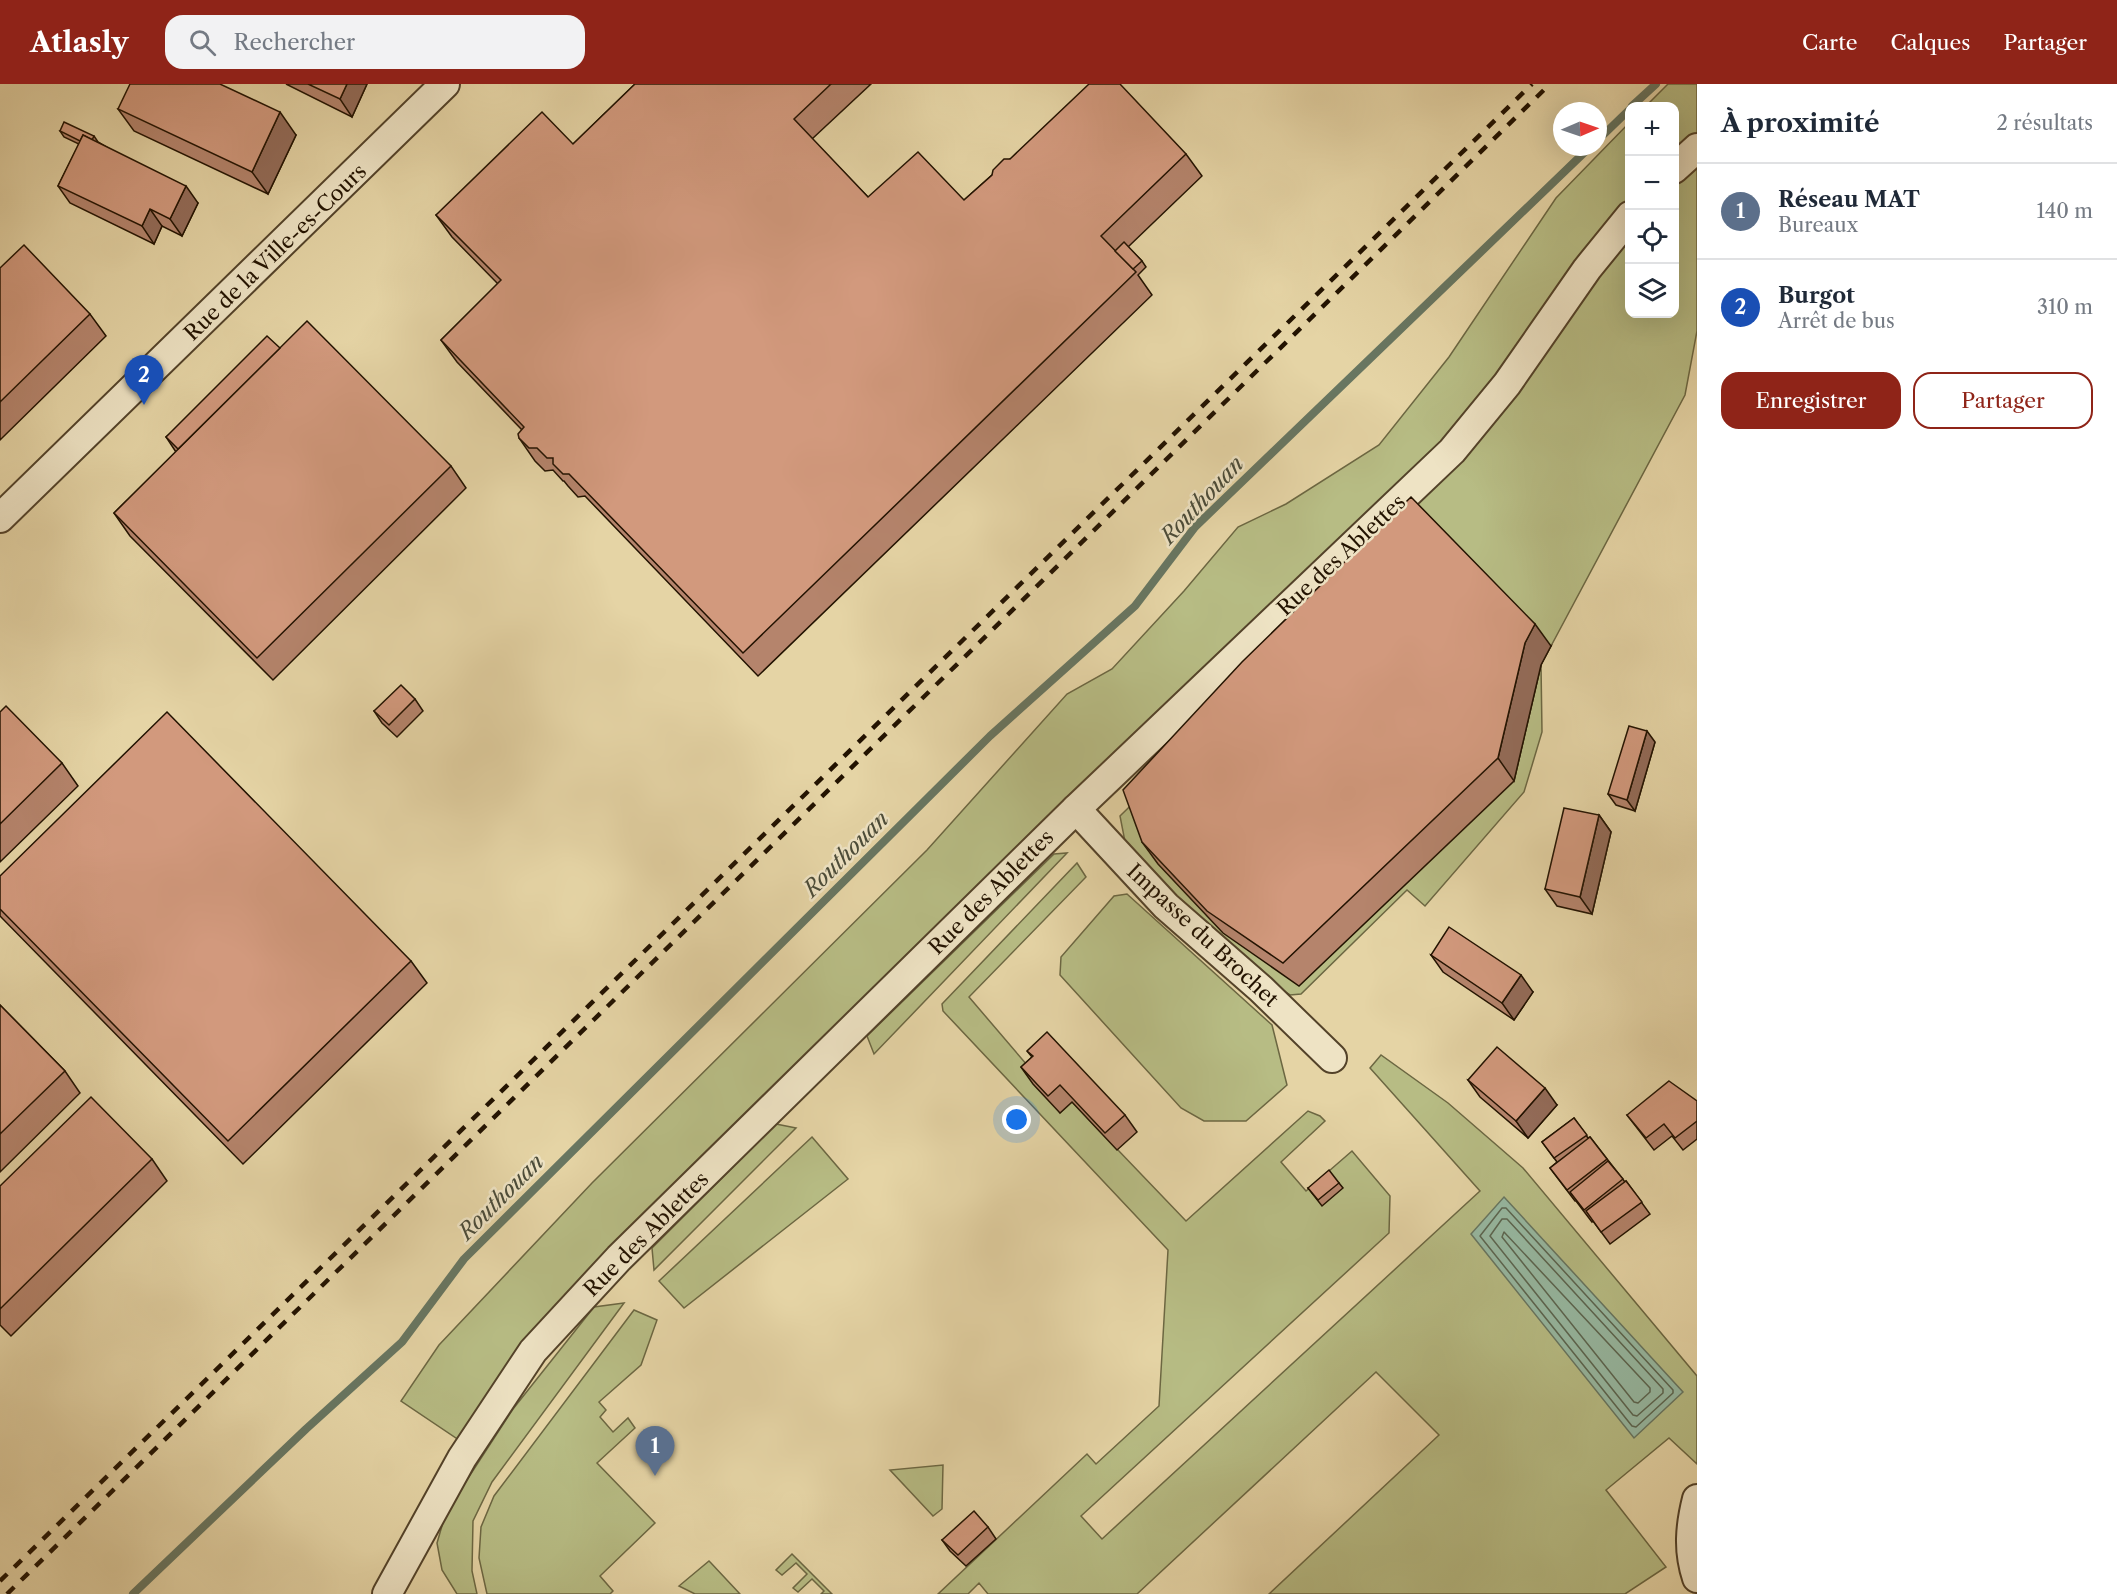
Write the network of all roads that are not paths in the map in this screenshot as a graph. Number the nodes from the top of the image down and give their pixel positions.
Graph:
1 (445, 84) edge
2 (1697, 148) edge
3 (1679, 164) edge
4 (1625, 221) edge
5 (0, 518) edge
6 (1076, 809) junction
7 (1332, 1058) dead end
8 (1697, 1500) edge
9 (1697, 1578) edge
10 (391, 1593) edge

1 - 5 street, Rue de la Ville-es-Cours
2 - 3 street
4 - 6 street, Rue des Ablettes
6 - 7 street, Impasse du Brochet
6 - 10 street, Rue des Ablettes
8 - 9 street

